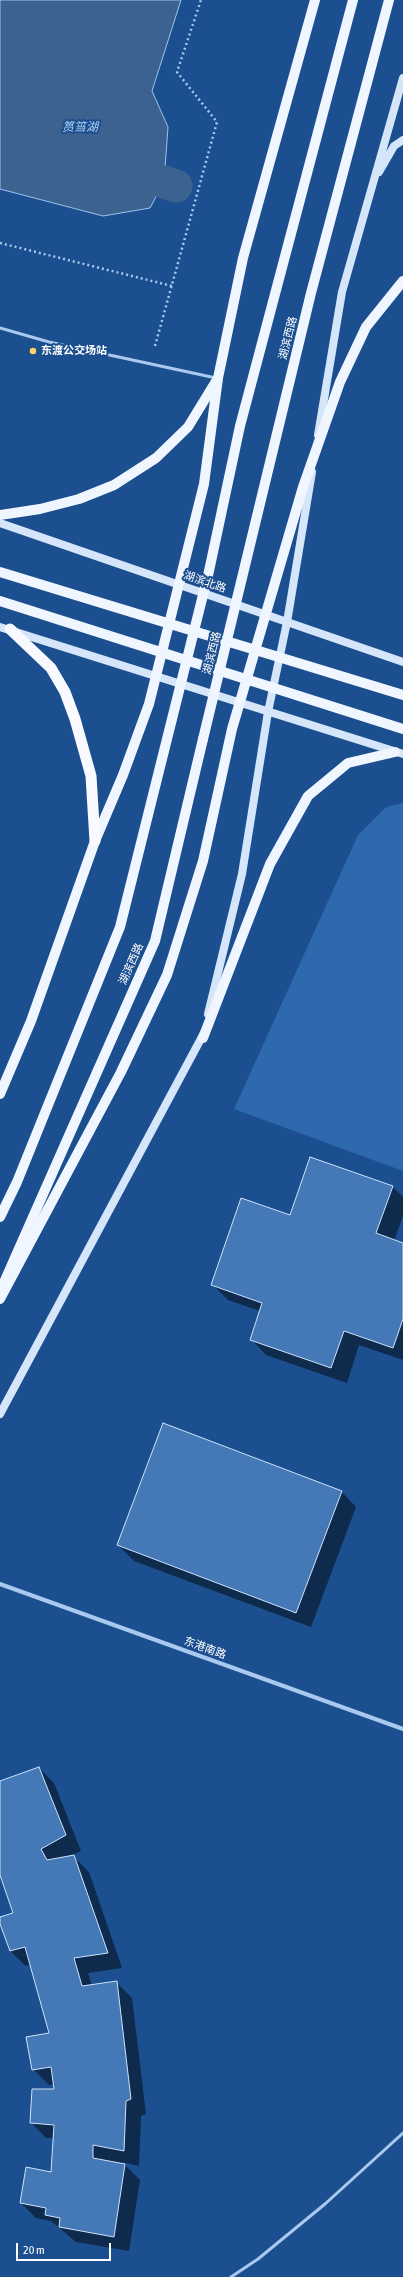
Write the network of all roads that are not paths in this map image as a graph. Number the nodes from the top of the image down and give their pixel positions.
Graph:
1 (315, 0) edge
2 (353, 0) edge
3 (389, 0) edge
4 (403, 78) edge
5 (403, 140) edge
6 (373, 183) junction
7 (403, 281) edge
8 (0, 328) edge
9 (218, 378) junction
10 (0, 515) edge
11 (0, 523) edge
12 (0, 572) edge
13 (179, 584) junction
14 (0, 602) edge
15 (287, 622) junction
16 (5, 628) edge
17 (403, 662) edge
18 (156, 677) junction
19 (403, 695) edge
20 (268, 712) junction
21 (403, 729) edge
22 (399, 753) edge
23 (95, 840) junction
24 (202, 1038) junction
25 (0, 1094) edge
26 (0, 1217) edge
27 (0, 1291) edge
28 (0, 1299) edge
29 (0, 1414) edge
30 (0, 1584) edge
31 (403, 1729) edge
32 (403, 2133) edge
33 (231, 2277) edge

1 - 9 main road
2 - 26 main road, bridge
3 - 27 main road, 湖滨西路, bridge
4 - 6 main road
5 - 6 main road
6 - 15 main road
7 - 28 main road, bridge
8 - 9 lane
9 - 10 main road
9 - 13 main road
11 - 13 main road, 湖滨北路
12 - 19 main road, bridge
13 - 15 main road, 湖滨北路
13 - 18 main road
14 - 21 main road, bridge
15 - 17 main road, 湖滨北路
15 - 20 main road
16 - 18 main road
16 - 23 highway
18 - 20 main road
18 - 23 main road
20 - 22 main road
20 - 24 main road
22 - 24 main road
23 - 25 main road
24 - 29 main road
30 - 31 street, 东港南路
32 - 33 lane

